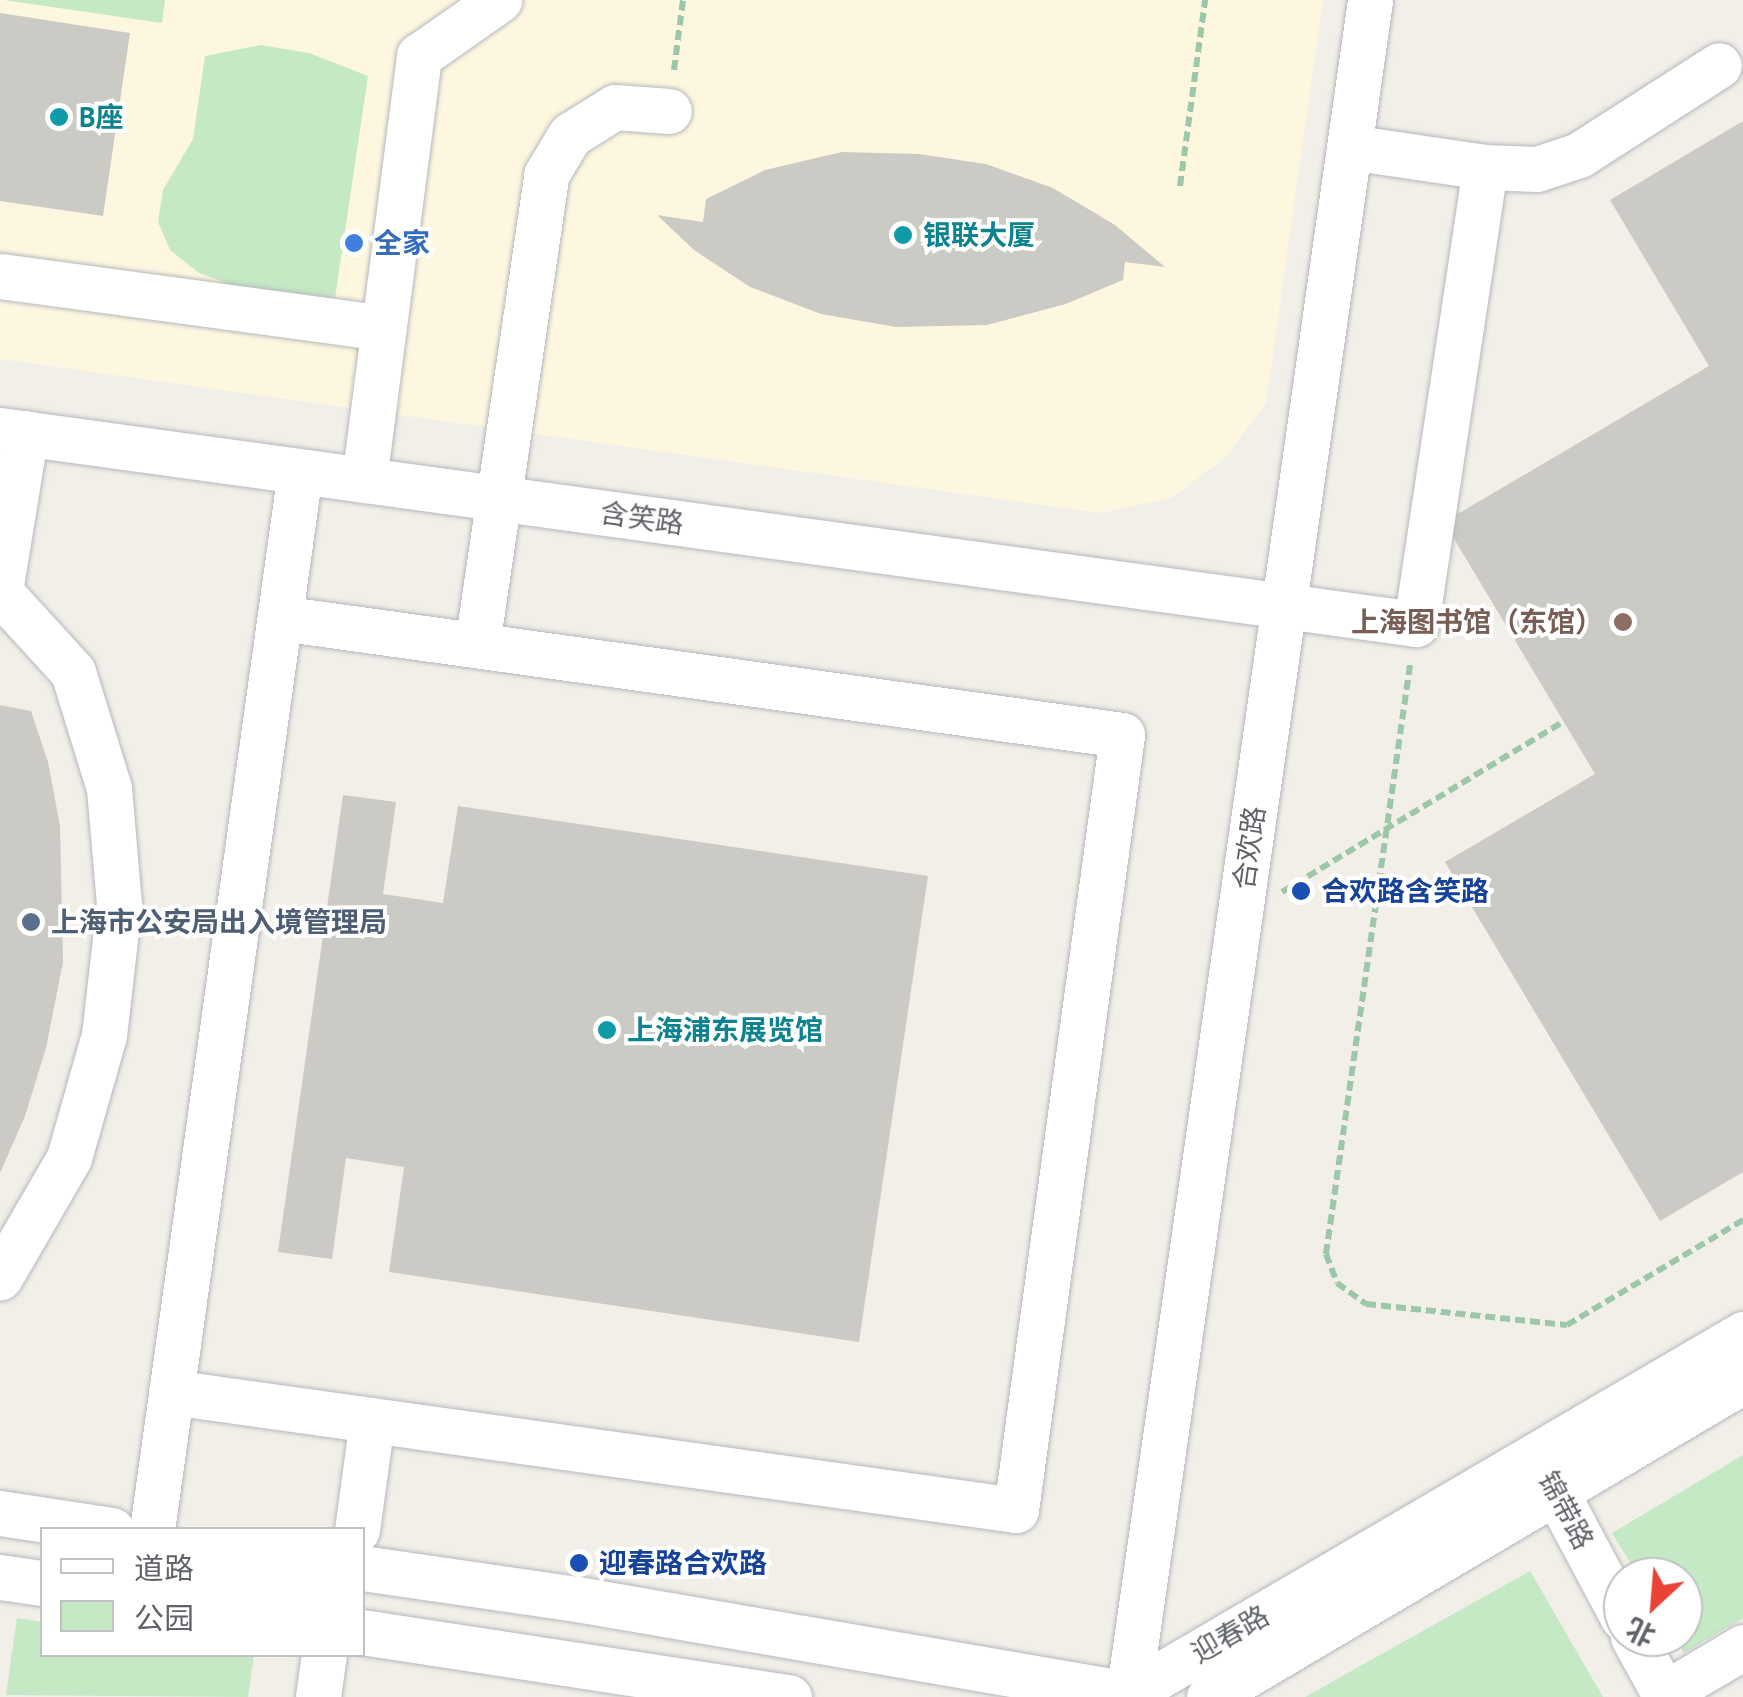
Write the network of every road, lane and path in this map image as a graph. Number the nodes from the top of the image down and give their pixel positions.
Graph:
1 (499, 0) edge
2 (683, 0) edge
3 (1206, 0) edge
4 (1370, 0) edge
5 (1719, 65) dead end
6 (669, 111) joint
7 (1349, 146) junction
8 (1485, 167) junction
9 (1180, 186) dead end
10 (0, 276) edge
11 (383, 328) junction
12 (13, 432) edge
13 (300, 472) junction
14 (364, 480) junction
15 (498, 498) junction
16 (0, 592) edge
17 (1283, 605) junction
18 (280, 618) junction
19 (1416, 624) junction
20 (478, 646) junction
21 (1564, 722) dead end
22 (1387, 826) junction
23 (1238, 920) junction
24 (1743, 1220) edge
25 (0, 1277) edge
26 (1743, 1334) edge
27 (1743, 1381) edge
28 (171, 1392) junction
29 (372, 1420) junction
30 (1546, 1474) junction
31 (0, 1513) edge
32 (92, 1527) edge
33 (152, 1527) edge
34 (357, 1527) edge
35 (365, 1568) edge
36 (0, 1577) edge
37 (1603, 1581) edge
38 (40, 1583) edge
39 (365, 1633) edge
40 (1743, 1647) edge
41 (324, 1657) edge
42 (1644, 1657) edge
43 (658, 1687) edge
44 (1128, 1695) edge
45 (1665, 1696) edge
46 (318, 1697) edge
47 (789, 1697) edge
48 (1209, 1697) edge

1 - 11 street
2 - 6 path
3 - 9 path
4 - 7 street, 合欢路
5 - 8 street
6 - 15 street
7 - 8 street
7 - 17 street, 合欢路
8 - 19 street
10 - 11 street
11 - 14 street
12 - 13 street, 含笑路
12 - 16 street
13 - 14 street, 含笑路
13 - 18 street
14 - 15 street, 含笑路
15 - 17 street, 含笑路
15 - 20 street
16 - 25 street
17 - 19 street, 含笑路
17 - 23 street, 合欢路
18 - 20 street
18 - 28 street
19 - 22 path
20 - 29 street
21 - 22 path
22 - 23 path
22 - 24 path
23 - 44 street, 合欢路
26 - 30 street, 迎春路
27 - 30 street, 迎春路
28 - 29 street
28 - 33 street
29 - 34 street
30 - 37 street, 锦带路
30 - 44 street, 迎春路
30 - 48 street, 迎春路
31 - 32 street
35 - 44 street
36 - 38 street
39 - 43 street
40 - 45 street
41 - 46 street
42 - 45 street
43 - 47 street

